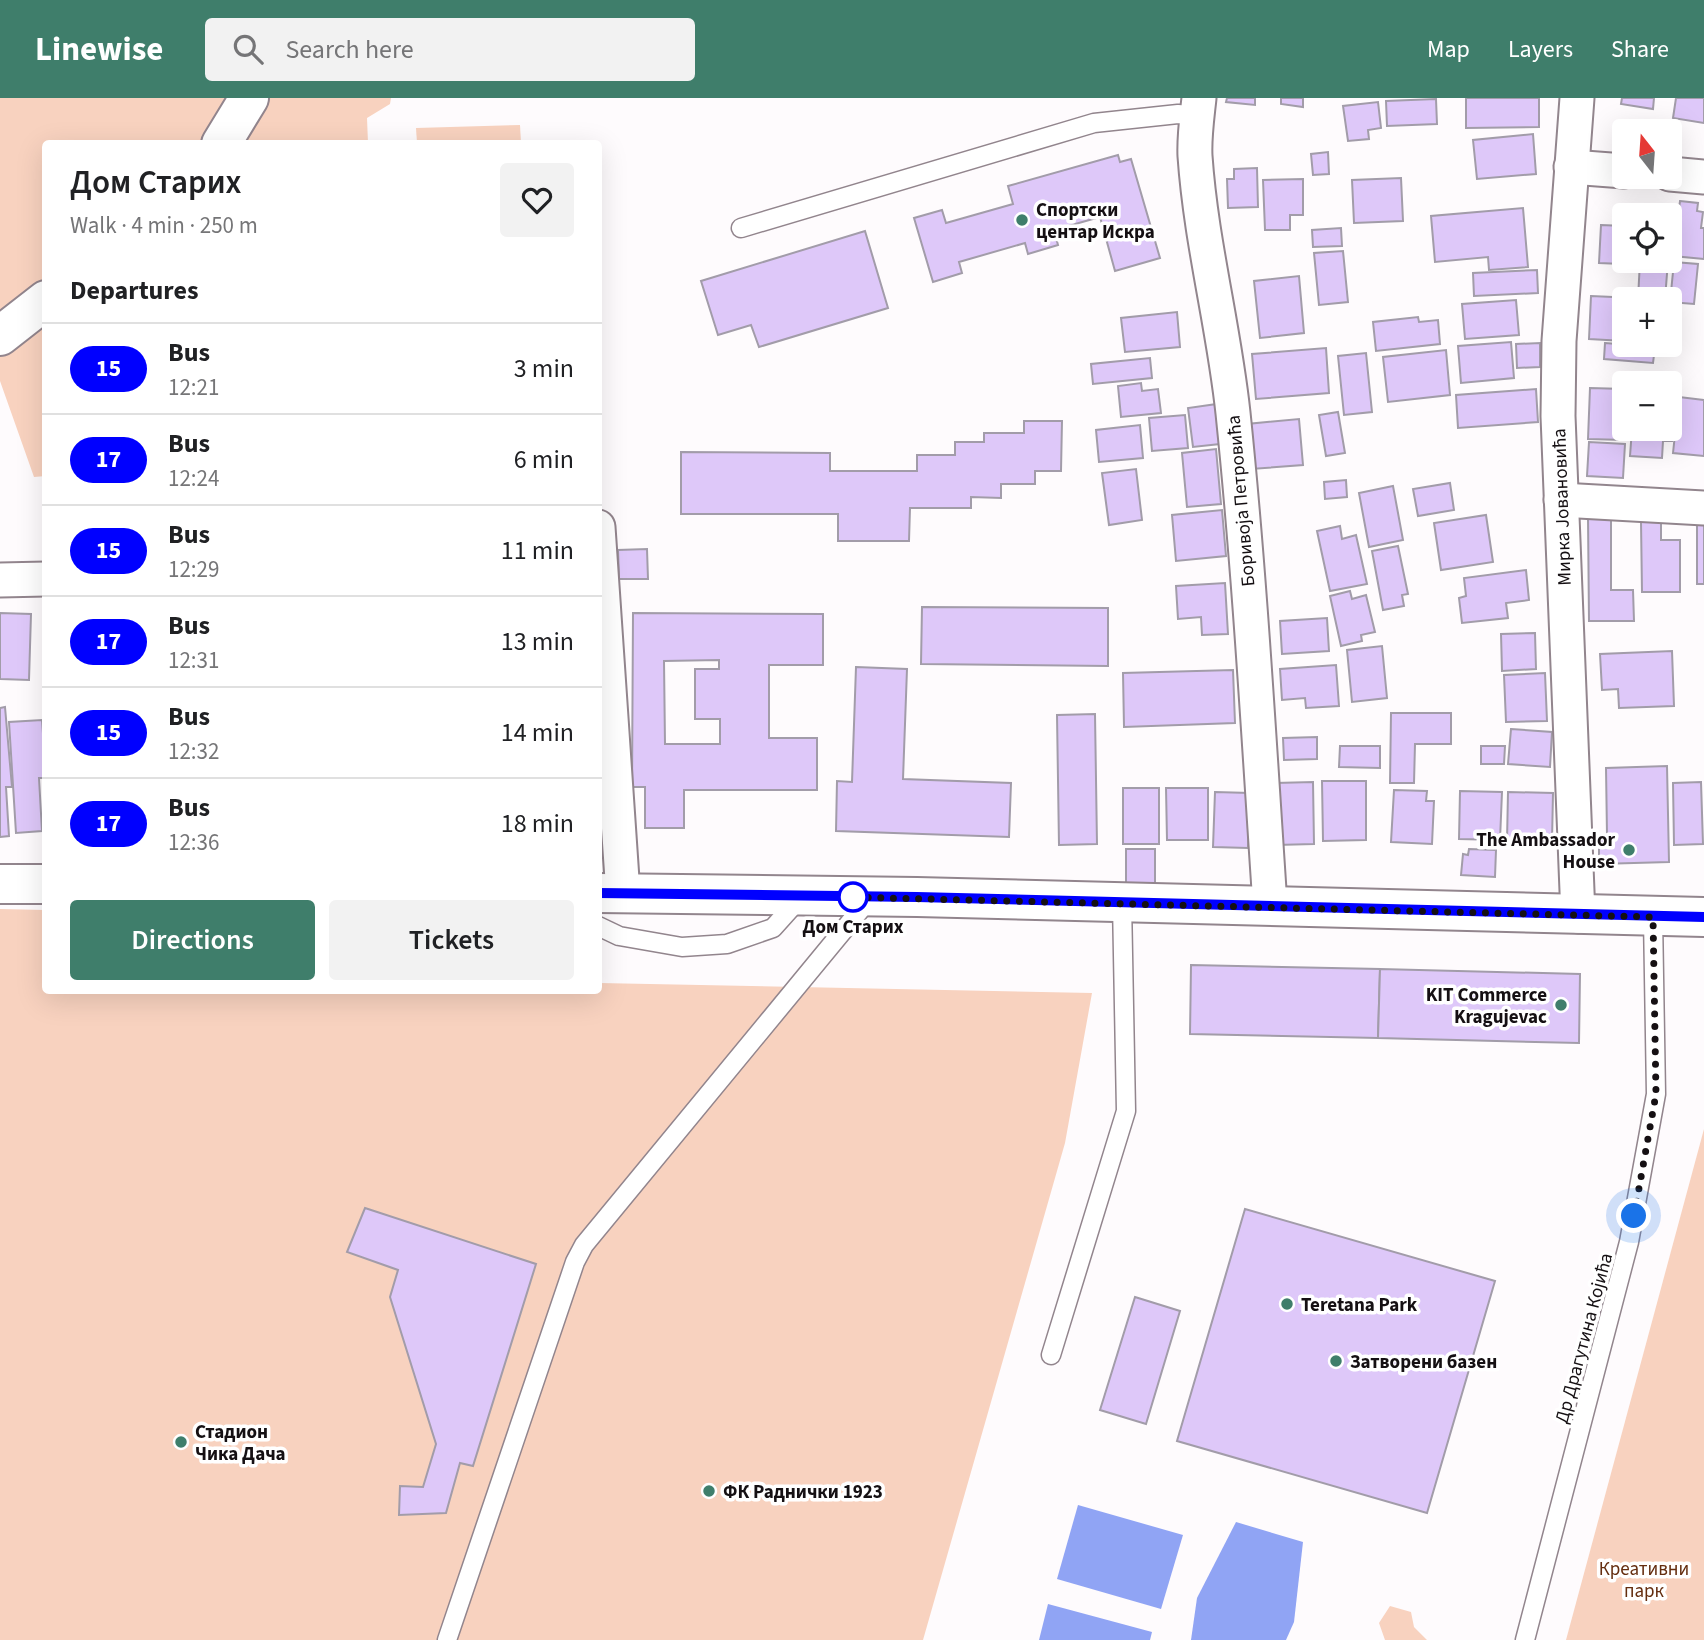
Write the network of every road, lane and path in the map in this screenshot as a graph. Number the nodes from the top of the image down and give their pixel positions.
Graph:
1 (249, 98) edge
2 (1577, 98) edge
3 (1198, 107) edge
4 (223, 140) edge
5 (1571, 167) junction
6 (1612, 170) edge
7 (1682, 175) edge
8 (1704, 177) edge
9 (741, 228) dead end
10 (42, 303) edge
11 (0, 336) edge
12 (1561, 500) junction
13 (1704, 508) edge
14 (42, 579) edge
15 (0, 580) edge
16 (602, 603) edge
17 (0, 884) edge
18 (42, 884) edge
19 (611, 894) edge
20 (802, 896) junction
21 (871, 897) junction
22 (1122, 902) junction
23 (1270, 905) junction
24 (1578, 916) junction
25 (1653, 917) junction
26 (1704, 917) edge
27 (602, 928) edge
28 (1052, 1355) dead end
29 (447, 1640) edge
30 (1525, 1640) edge

1 - 4 main road
2 - 5 street, Мирка Јовановића
3 - 9 lane
3 - 23 street, Боривоја Петровића
5 - 6 street
5 - 12 street, Мирка Јовановића
7 - 8 street
10 - 11 main road
12 - 13 street
12 - 24 street, Мирка Јовановића
14 - 15 street
16 - 19 street
17 - 18 main road
19 - 20 main road
20 - 21 main road
20 - 27 lane
21 - 22 main road
21 - 29 lane
22 - 23 main road
22 - 28 lane
23 - 24 main road
24 - 25 main road
25 - 26 main road
25 - 30 lane, Др Драгутина Којића

